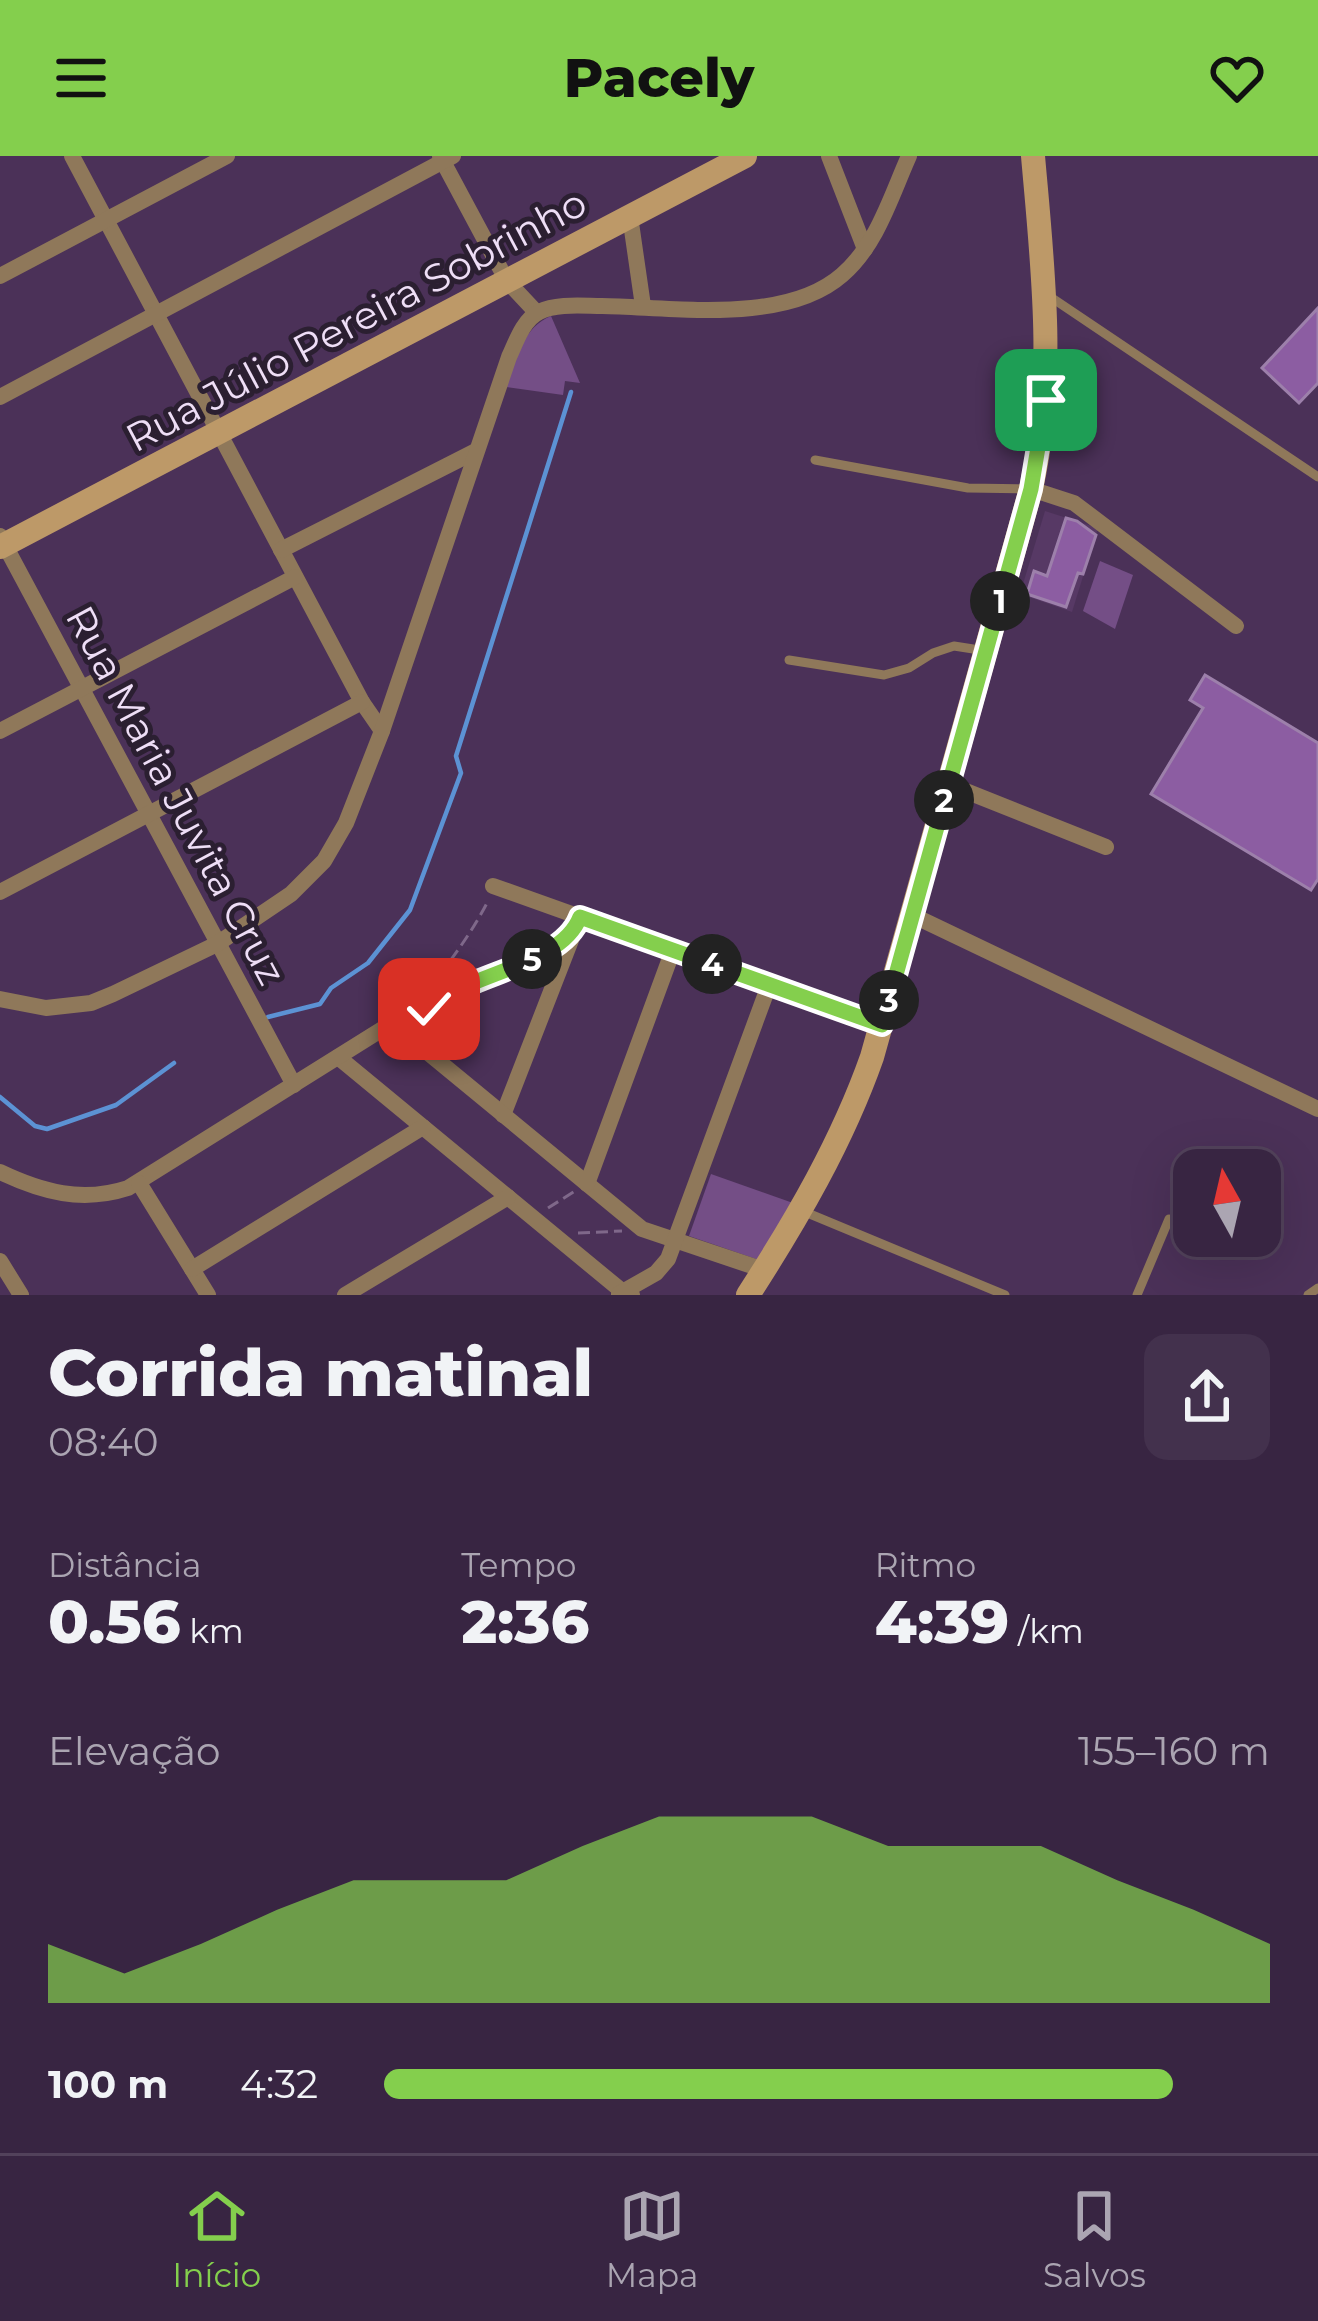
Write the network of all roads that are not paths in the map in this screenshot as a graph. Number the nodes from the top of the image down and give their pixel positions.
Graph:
1 (72, 156) edge
2 (226, 156) edge
3 (745, 156) edge
4 (829, 156) edge
5 (909, 156) edge
6 (1033, 156) edge
7 (445, 158) edge
8 (630, 216) junction
9 (106, 220) junction
10 (865, 249) junction
11 (0, 276) edge
12 (507, 281) junction
13 (1045, 293) junction
14 (643, 307) junction
15 (537, 313) junction
16 (156, 314) junction
17 (0, 397) edge
18 (220, 432) junction
19 (476, 451) junction
20 (815, 460) dead end
21 (1318, 477) edge
22 (1031, 489) junction
23 (2, 542) edge
24 (280, 550) junction
25 (295, 577) junction
26 (1236, 626) dead end
27 (986, 651) junction
28 (789, 660) dead end
29 (81, 687) junction
30 (362, 702) junction
31 (382, 730) junction
32 (0, 731) edge
33 (948, 784) junction
34 (147, 814) junction
35 (1106, 847) dead end
36 (493, 886) road end
37 (0, 892) edge
38 (912, 916) junction
39 (577, 925) junction
40 (218, 944) junction
41 (673, 950) junction
42 (769, 985) junction
43 (0, 999) edge
44 (882, 1025) junction
45 (338, 1058) junction
46 (294, 1085) junction
47 (1318, 1109) edge
48 (503, 1114) junction
49 (423, 1127) junction
50 (0, 1172) edge
51 (139, 1184) junction
52 (587, 1184) junction
53 (508, 1197) junction
54 (801, 1210) junction
55 (1169, 1219) dead end
56 (676, 1241) junction
57 (0, 1261) edge
58 (192, 1269) junction
59 (764, 1270) junction
60 (1318, 1288) edge
61 (624, 1294) edge
62 (21, 1295) edge
63 (208, 1295) edge
64 (346, 1295) edge
65 (748, 1295) edge
66 (1005, 1295) edge
67 (1137, 1295) edge
68 (1308, 1295) edge

1 - 9 street
2 - 9 street
3 - 8 main road, Rua Júlio Pereira Sobrinho
4 - 10 street
5 - 10 street
6 - 13 main road
7 - 12 street
7 - 16 street
8 - 12 main road, Rua Júlio Pereira Sobrinho
8 - 14 street
9 - 11 street
9 - 16 street
10 - 14 street
12 - 15 street
12 - 18 main road, Rua Júlio Pereira Sobrinho
13 - 21 lane
13 - 22 main road
14 - 15 street
15 - 19 street
16 - 17 street
16 - 18 street
18 - 23 main road, Rua Júlio Pereira Sobrinho
18 - 24 street
19 - 24 street
19 - 31 street
20 - 22 lane
22 - 26 street
22 - 27 main road
23 - 29 street, Rua Maria Juvita Cruz
24 - 25 street
25 - 29 street
25 - 30 street
27 - 28 lane
27 - 33 main road
29 - 32 street
29 - 34 street, Rua Maria Juvita Cruz
30 - 31 street
30 - 34 street
31 - 40 street
33 - 35 street
33 - 38 main road
34 - 37 street
34 - 40 street, Rua Maria Juvita Cruz
36 - 39 street
38 - 44 main road
38 - 47 street
39 - 41 street
39 - 48 street
40 - 43 street
40 - 46 street, Rua Maria Juvita Cruz
41 - 42 street
41 - 52 street
42 - 44 street
42 - 56 street
44 - 54 main road
45 - 46 street
45 - 48 street
45 - 49 street
46 - 51 street
48 - 52 street
49 - 53 street
49 - 58 street
50 - 51 street
51 - 58 street
52 - 56 street
53 - 61 street
53 - 64 street
54 - 59 main road
54 - 66 lane
55 - 67 lane
56 - 59 street
56 - 61 street
57 - 62 street
58 - 63 street
59 - 65 main road
60 - 68 lane

